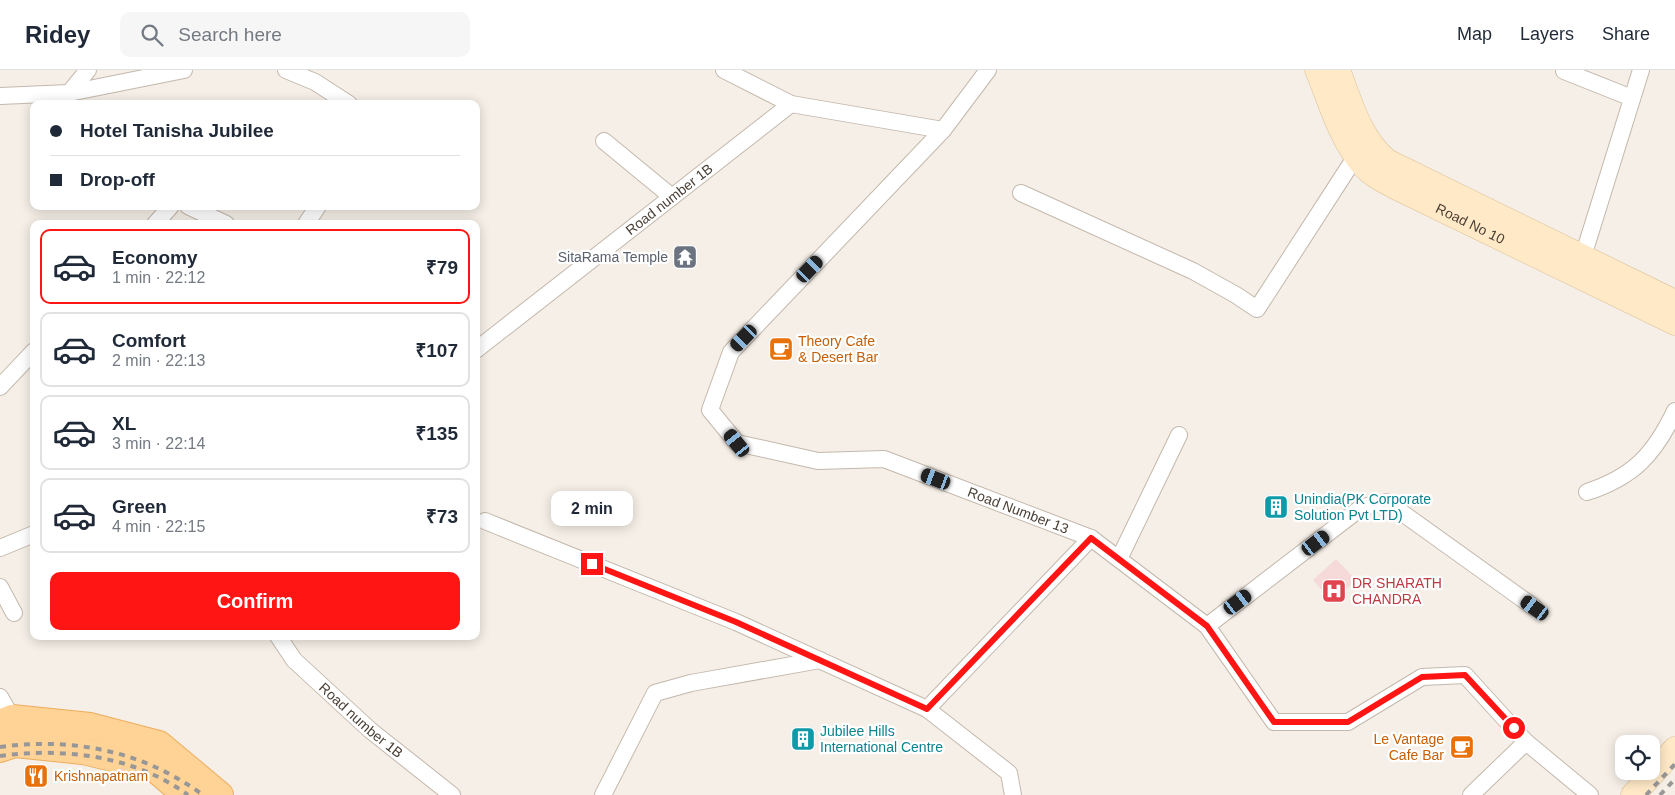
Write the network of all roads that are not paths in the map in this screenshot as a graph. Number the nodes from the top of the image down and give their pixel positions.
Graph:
1 (88, 70) edge
2 (184, 70) edge
3 (286, 70) edge
4 (724, 70) edge
5 (988, 70) edge
6 (1317, 70) edge
7 (1338, 70) edge
8 (1641, 70) edge
9 (1564, 71) edge
10 (69, 93) junction
11 (0, 96) edge
12 (1632, 98) junction
13 (344, 100) edge
14 (791, 104) junction
15 (943, 130) junction
16 (604, 141) dead end
17 (1356, 156) junction
18 (1021, 193) dead end
19 (672, 197) junction
20 (167, 210) edge
21 (196, 210) edge
22 (159, 220) edge
23 (218, 220) edge
24 (1580, 266) junction
25 (1675, 302) edge
26 (1675, 323) edge
27 (480, 347) edge
28 (30, 355) edge
29 (0, 387) edge
30 (1675, 411) edge
31 (1179, 435) dead end
32 (1586, 492) dead end
33 (484, 521) dead end
34 (30, 536) edge
35 (1091, 538) junction
36 (0, 548) edge
37 (1119, 559) junction
38 (0, 587) edge
39 (1535, 608) dead end
40 (14, 613) dead end
41 (1207, 626) junction
42 (281, 640) edge
43 (820, 660) junction
44 (927, 709) junction
45 (4, 712) edge
46 (1526, 742) junction
47 (1675, 749) edge
48 (0, 750) edge
49 (185, 795) edge
50 (220, 795) edge
51 (452, 795) edge
52 (603, 795) edge
53 (1014, 795) edge
54 (1471, 795) edge
55 (1590, 795) edge
56 (1633, 795) edge

1 - 10 street
2 - 10 street
3 - 13 street
4 - 14 street
5 - 15 street, Road Number 13
6 - 17 main road, Road No 10
7 - 24 main road, Road No 10
8 - 12 street
9 - 12 street
10 - 11 street
12 - 24 street
14 - 15 street
14 - 19 street, Road number 1B
15 - 35 street, Road Number 13
16 - 19 street
17 - 18 street
17 - 24 main road, Road No 10
19 - 27 street, Road number 1B
20 - 22 street
21 - 23 street
24 - 25 main road, Road No 10
24 - 26 main road, Road No 10
28 - 29 street
30 - 32 street
31 - 37 street
33 - 43 street
34 - 36 street
35 - 37 street, Road Number 13
35 - 44 street
37 - 41 street, Road Number 13
38 - 40 street
39 - 41 street
41 - 46 street, Road Number 13
42 - 51 street, Road number 1B
43 - 44 street
43 - 52 street
44 - 53 street
45 - 50 main road
46 - 54 street
46 - 55 street, Road Number 13
47 - 56 main road
48 - 49 main road

